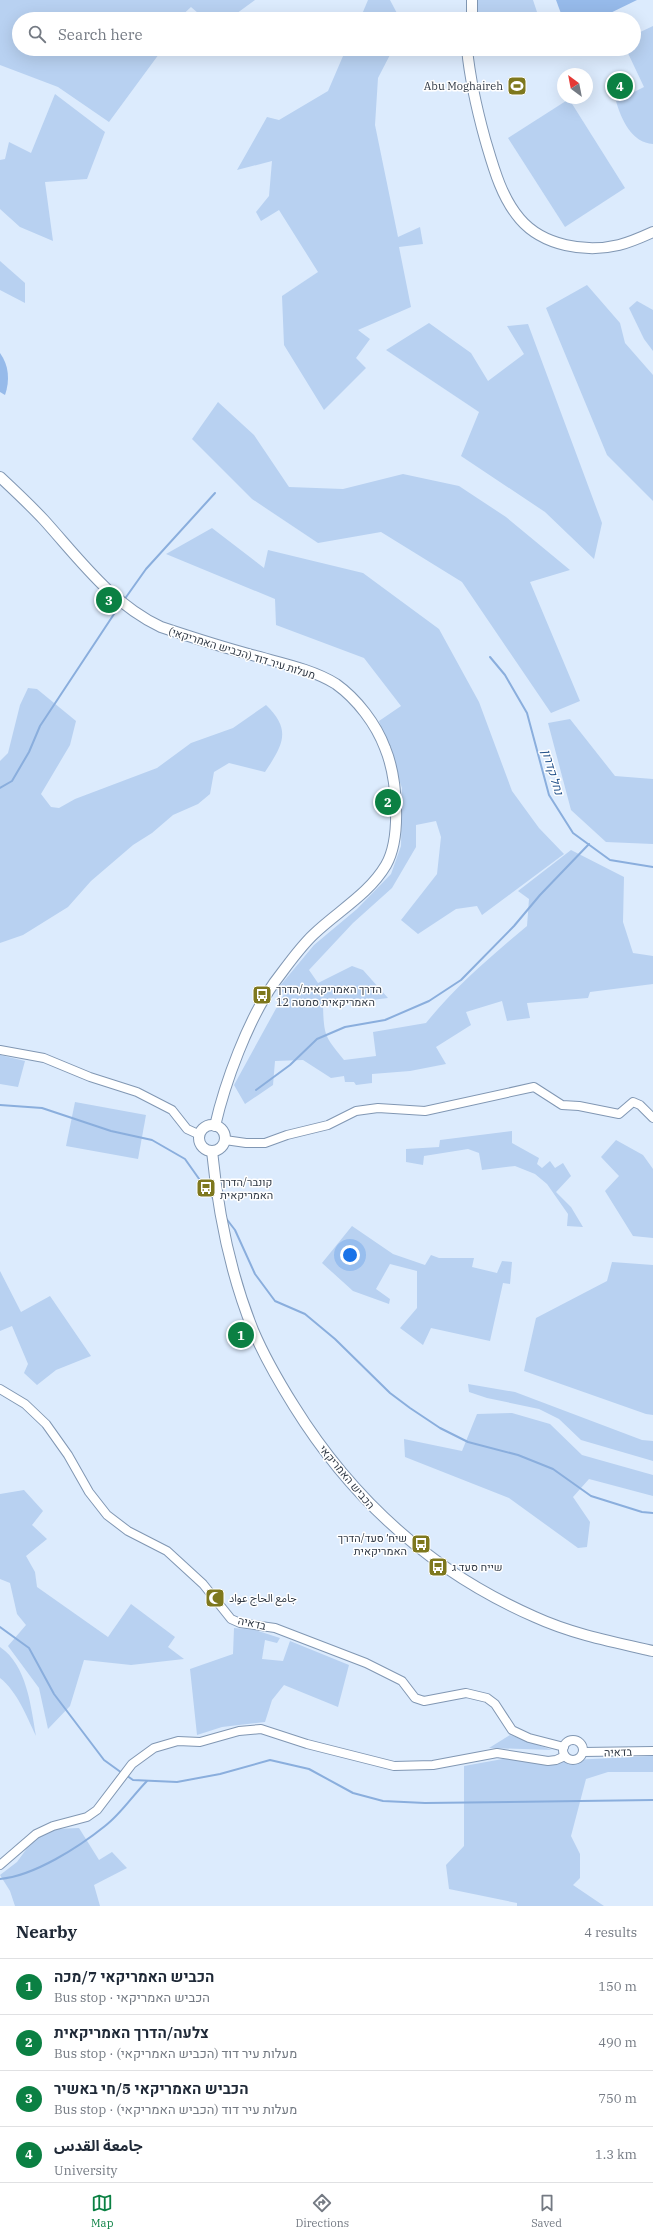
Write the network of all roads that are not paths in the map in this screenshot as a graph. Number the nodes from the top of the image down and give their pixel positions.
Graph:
1 (466, 0) edge
2 (472, 0) edge
3 (466, 12) edge
4 (472, 12) edge
5 (468, 56) edge
6 (474, 56) edge
7 (653, 227) edge
8 (653, 232) edge
9 (0, 477) edge
10 (0, 1050) edge
11 (653, 1118) edge
12 (215, 1126) junction
13 (200, 1135) junction
14 (225, 1140) junction
15 (212, 1151) junction
16 (0, 1389) edge
17 (653, 1651) edge
18 (564, 1747) junction
19 (653, 1751) edge
20 (583, 1752) junction
21 (565, 1756) junction
22 (0, 1865) edge

1 - 3 main road
2 - 4 main road
5 - 8 main road
6 - 7 main road
9 - 12 main road, מעלות עיר דוד (הכביש האמריקאי)
10 - 13 street
11 - 14 street
12 - 13 main road
12 - 14 main road
13 - 15 main road
14 - 15 main road
15 - 17 main road, הכביש האמריקאי
16 - 18 street, בדאיה
18 - 20 street
18 - 21 street
19 - 20 street, בדאיה
20 - 21 street
21 - 22 street

